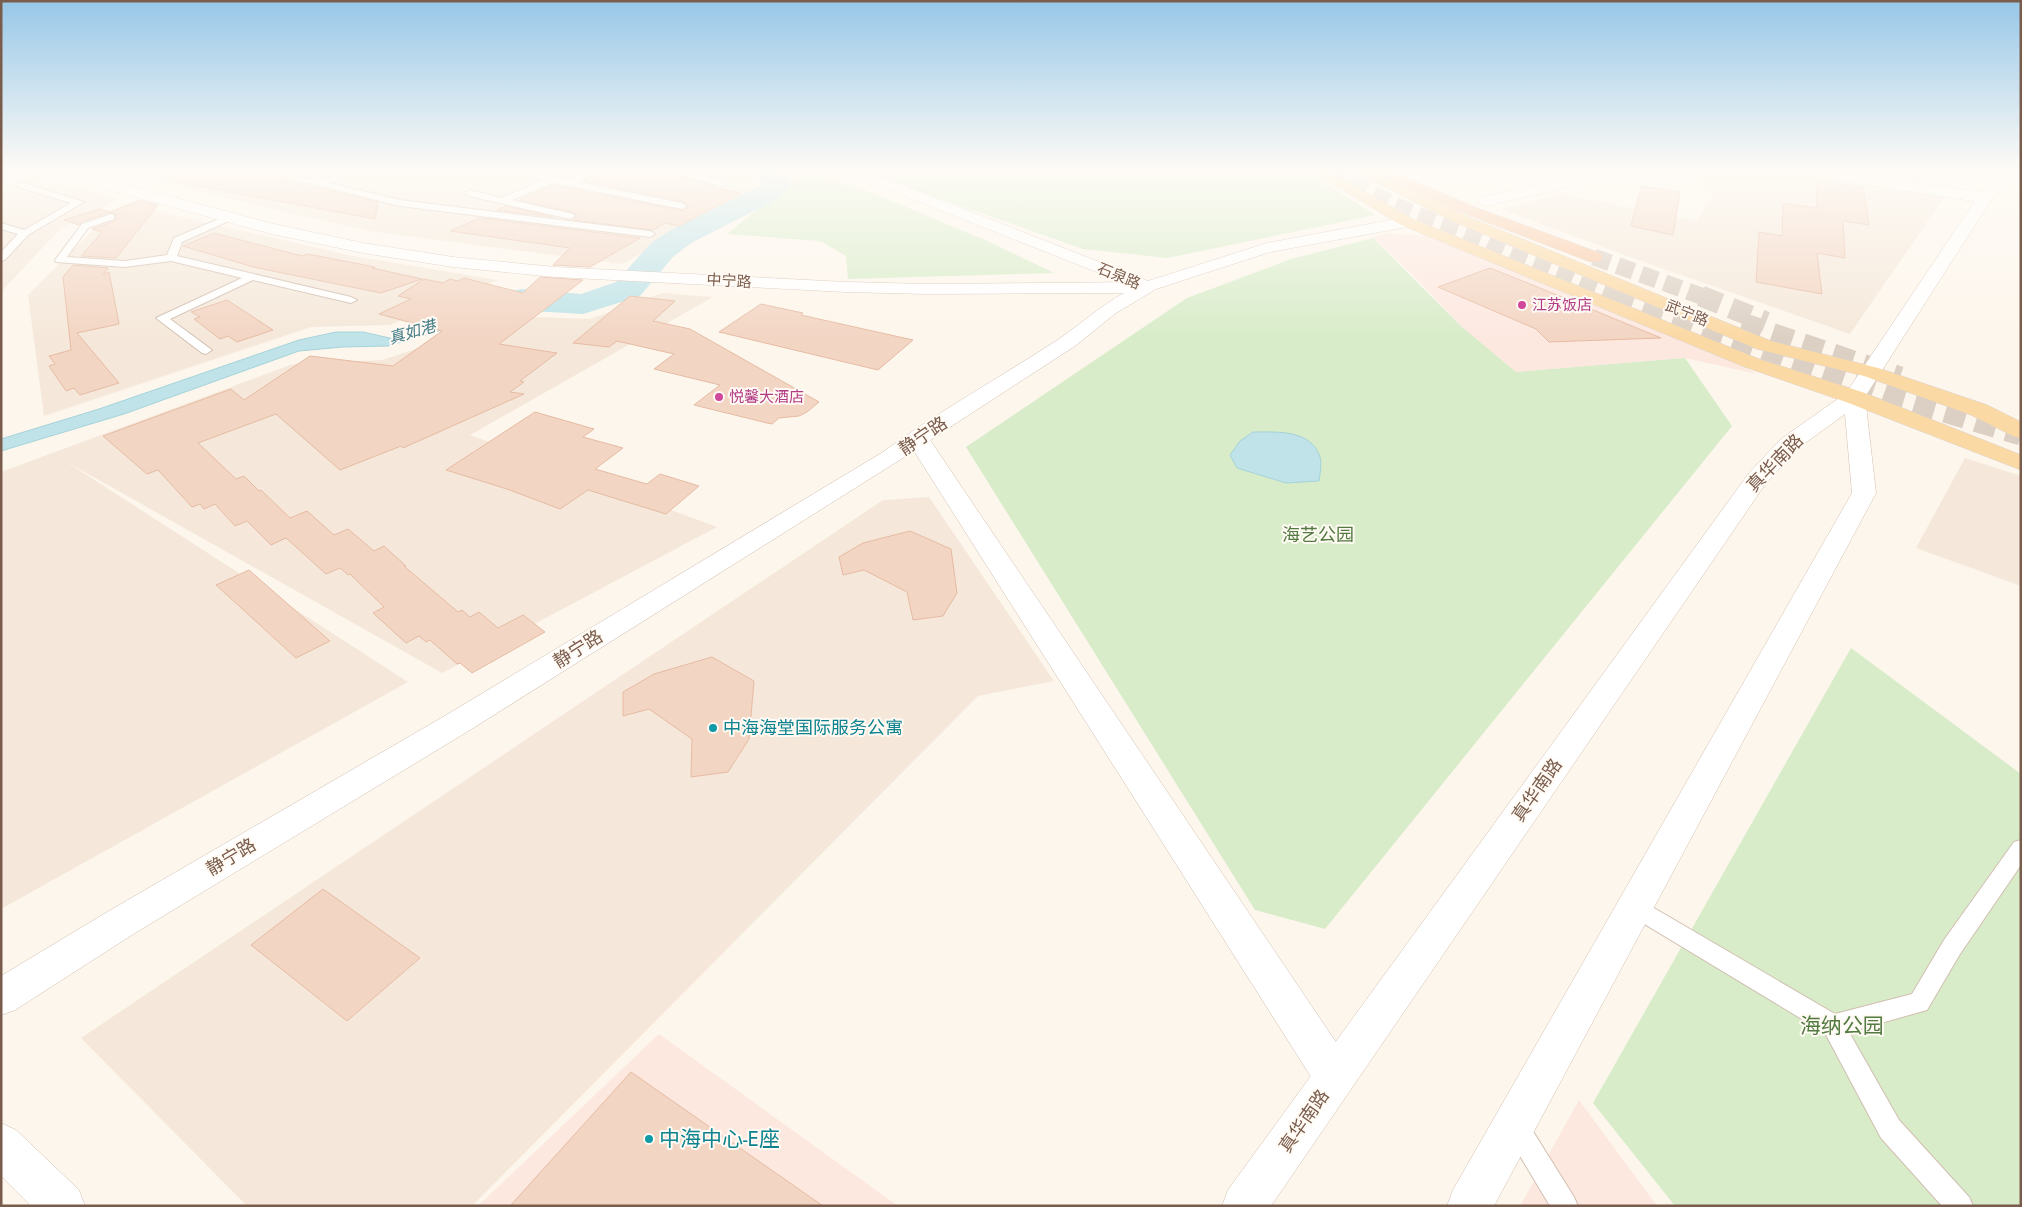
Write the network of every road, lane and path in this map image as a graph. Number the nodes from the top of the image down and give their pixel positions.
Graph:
1 (2, 226) edge
2 (36, 226) edge
3 (85, 226) edge
4 (209, 226) edge
5 (265, 226) edge
6 (586, 226) edge
7 (617, 226) edge
8 (993, 226) edge
9 (1384, 226) edge
10 (1418, 226) edge
11 (1478, 226) edge
12 (1512, 226) edge
13 (1966, 226) edge
14 (24, 233) junction
15 (1594, 257) tunnel mouth
16 (1, 258) edge
17 (171, 258) junction
18 (252, 277) junction
19 (1147, 287) junction
20 (351, 300) dead end
21 (206, 350) dead end
22 (1862, 384) junction
23 (2021, 431) edge
24 (917, 438) junction
25 (2021, 463) edge
26 (2021, 848) edge
27 (1634, 907) junction
28 (1, 998) edge
29 (1833, 1025) junction
30 (1335, 1077) junction
31 (1514, 1124) junction
32 (1, 1145) edge
33 (63, 1206) edge
34 (1244, 1206) edge
35 (1469, 1206) edge
36 (1565, 1206) edge
37 (1960, 1206) edge

1 - 14 lane
2 - 14 lane
3 - 17 lane
4 - 17 lane
5 - 19 street, 中宁路
6 - 7 lane
8 - 19 street, 石泉路
9 - 19 street, 中宁路
10 - 22 main road
11 - 22 main road, 武宁路
12 - 15 highway
13 - 22 street, 真华南路
14 - 16 lane
17 - 18 lane
18 - 20 lane
18 - 21 lane
19 - 24 street, 静宁路
22 - 23 main road, 武宁路
22 - 25 main road, 武宁路
22 - 27 street
22 - 30 street, 真华南路
24 - 28 street, 静宁路
24 - 30 street
26 - 29 lane
27 - 29 lane
27 - 31 street
29 - 37 lane
30 - 34 street, 真华南路
31 - 35 street
31 - 36 lane
32 - 33 street

